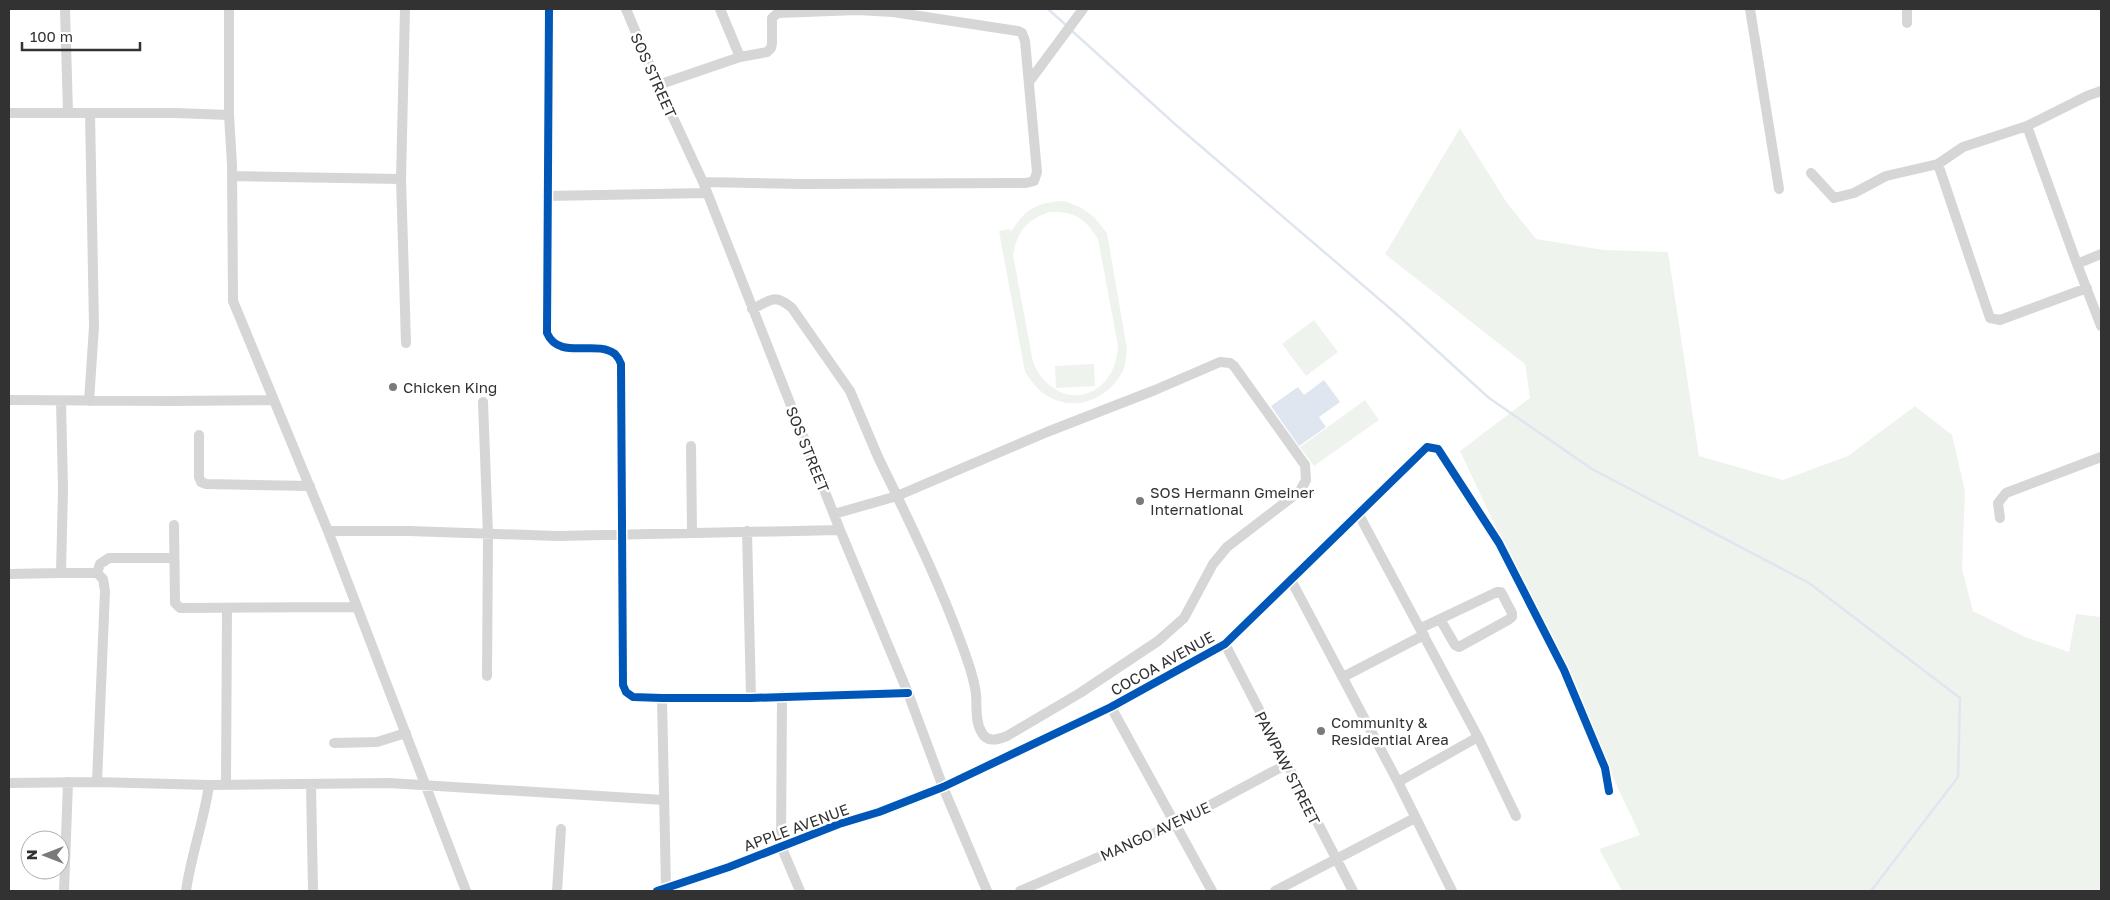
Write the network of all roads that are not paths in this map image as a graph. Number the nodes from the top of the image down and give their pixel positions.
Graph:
1 (65, 9) edge
2 (229, 9) edge
3 (405, 9) edge
4 (549, 9) edge
5 (626, 9) edge
6 (720, 9) edge
7 (857, 9) edge
8 (1083, 9) edge
9 (1750, 9) edge
10 (1907, 9) edge
11 (807, 10) edge
12 (1906, 23) dead end
13 (740, 57) junction
14 (1029, 82) junction
15 (658, 85) junction
16 (2101, 92) edge
17 (68, 113) junction
18 (90, 113) junction
19 (9, 114) edge
20 (229, 115) junction
21 (2027, 126) junction
22 (1938, 164) junction
23 (1812, 173) dead end
24 (232, 176) junction
25 (401, 178) junction
26 (703, 182) junction
27 (1779, 189) dead end
28 (707, 193) junction
29 (547, 196) junction
30 (2101, 254) edge
31 (2077, 264) junction
32 (2087, 288) junction
33 (752, 308) junction
34 (2101, 326) edge
35 (406, 343) dead end
36 (9, 400) edge
37 (274, 400) junction
38 (61, 401) junction
39 (89, 401) junction
40 (483, 402) dead end
41 (199, 435) dead end
42 (691, 446) dead end
43 (2101, 457) edge
44 (310, 486) junction
45 (896, 496) junction
46 (1358, 513) junction
47 (834, 514) junction
48 (2000, 518) dead end
49 (174, 525) dead end
50 (840, 530) junction
51 (328, 531) junction
52 (746, 531) junction
53 (692, 532) junction
54 (624, 534) junction
55 (488, 535) junction
56 (173, 558) junction
57 (62, 573) junction
58 (96, 573) junction
59 (9, 574) edge
60 (1291, 580) junction
61 (226, 608) junction
62 (357, 608) junction
63 (1440, 619) junction
64 (1422, 631) junction
65 (1225, 644) junction
66 (487, 676) dead end
67 (1343, 677) junction
68 (908, 693) junction
69 (782, 696) junction
70 (662, 698) junction
71 (751, 698) junction
72 (1111, 707) junction
73 (406, 733) junction
74 (1478, 737) junction
75 (334, 743) dead end
76 (1286, 764) junction
77 (68, 782) junction
78 (98, 782) junction
79 (1398, 782) junction
80 (9, 783) edge
81 (226, 784) junction
82 (311, 784) junction
83 (209, 785) junction
84 (426, 786) junction
85 (943, 786) junction
86 (1609, 791) dead end
87 (664, 800) junction
88 (1516, 816) dead end
89 (1415, 818) junction
90 (1175, 824) junction
91 (562, 829) dead end
92 (781, 846) junction
93 (1336, 860) junction
94 (662, 890) edge
95 (64, 891) edge
96 (186, 891) edge
97 (313, 891) edge
98 (466, 891) edge
99 (557, 891) edge
100 (800, 891) edge
101 (987, 891) edge
102 (1020, 891) edge
103 (1212, 891) edge
104 (1276, 891) edge
105 (1353, 891) edge
106 (1452, 891) edge

1 - 17 street
2 - 20 street
3 - 25 street
4 - 29 street
5 - 15 street, SOS STREET
6 - 13 street
7 - 11 street
7 - 14 street
8 - 14 street
9 - 27 street
10 - 12 street
11 - 13 street
13 - 15 street
14 - 26 street
15 - 26 street, SOS STREET
16 - 21 street
17 - 18 street
17 - 19 street
18 - 20 street
18 - 39 street
20 - 24 street
21 - 22 street
21 - 31 street
22 - 23 street
22 - 32 street
24 - 25 street
24 - 37 street
25 - 35 street
26 - 28 street, SOS STREET
28 - 29 street
28 - 33 street, SOS STREET
29 - 54 street
30 - 31 street
31 - 32 street
32 - 34 street
33 - 45 street
33 - 47 street, SOS STREET
36 - 38 street
37 - 39 street
37 - 44 street
38 - 39 street
38 - 57 street
40 - 55 street
41 - 44 street
42 - 53 street
43 - 48 street
44 - 51 street
45 - 45 street
45 - 47 street
46 - 60 street, COCOA AVENUE
46 - 64 street
46 - 86 street, COCOA AVENUE
47 - 50 street, SOS STREET
49 - 56 street
50 - 52 street
50 - 68 street, SOS STREET
51 - 55 street
51 - 62 street
52 - 53 street
52 - 71 street
53 - 54 street
54 - 55 street
54 - 70 street
55 - 66 street
56 - 58 street
56 - 61 street
57 - 58 street
57 - 59 street
58 - 78 street
60 - 65 street, COCOA AVENUE
60 - 67 street
61 - 62 street
61 - 81 street
62 - 73 street
63 - 63 street
63 - 64 street
64 - 67 street
64 - 74 street
65 - 72 street, COCOA AVENUE
65 - 76 street, PAWPAW STREET
67 - 79 street
68 - 69 street
68 - 85 street, SOS STREET
69 - 71 street
69 - 92 street
70 - 71 street
70 - 87 street
72 - 85 street, COCOA AVENUE
72 - 90 street
73 - 75 street
73 - 84 street
74 - 79 street
74 - 88 street
76 - 90 street, MANGO AVENUE
76 - 93 street, PAWPAW STREET
77 - 78 street
77 - 80 street
77 - 95 street
78 - 83 street
79 - 89 street
81 - 82 street
81 - 83 street
82 - 84 street
82 - 97 street
83 - 96 street
84 - 87 street
84 - 98 street
85 - 92 street, APPLE AVENUE
85 - 101 street, SOS STREET
87 - 94 street
89 - 93 street
89 - 106 street
90 - 102 street, MANGO AVENUE
90 - 103 street
91 - 99 street
92 - 94 street, APPLE AVENUE
92 - 100 street
93 - 104 street
93 - 105 street, PAWPAW STREET

